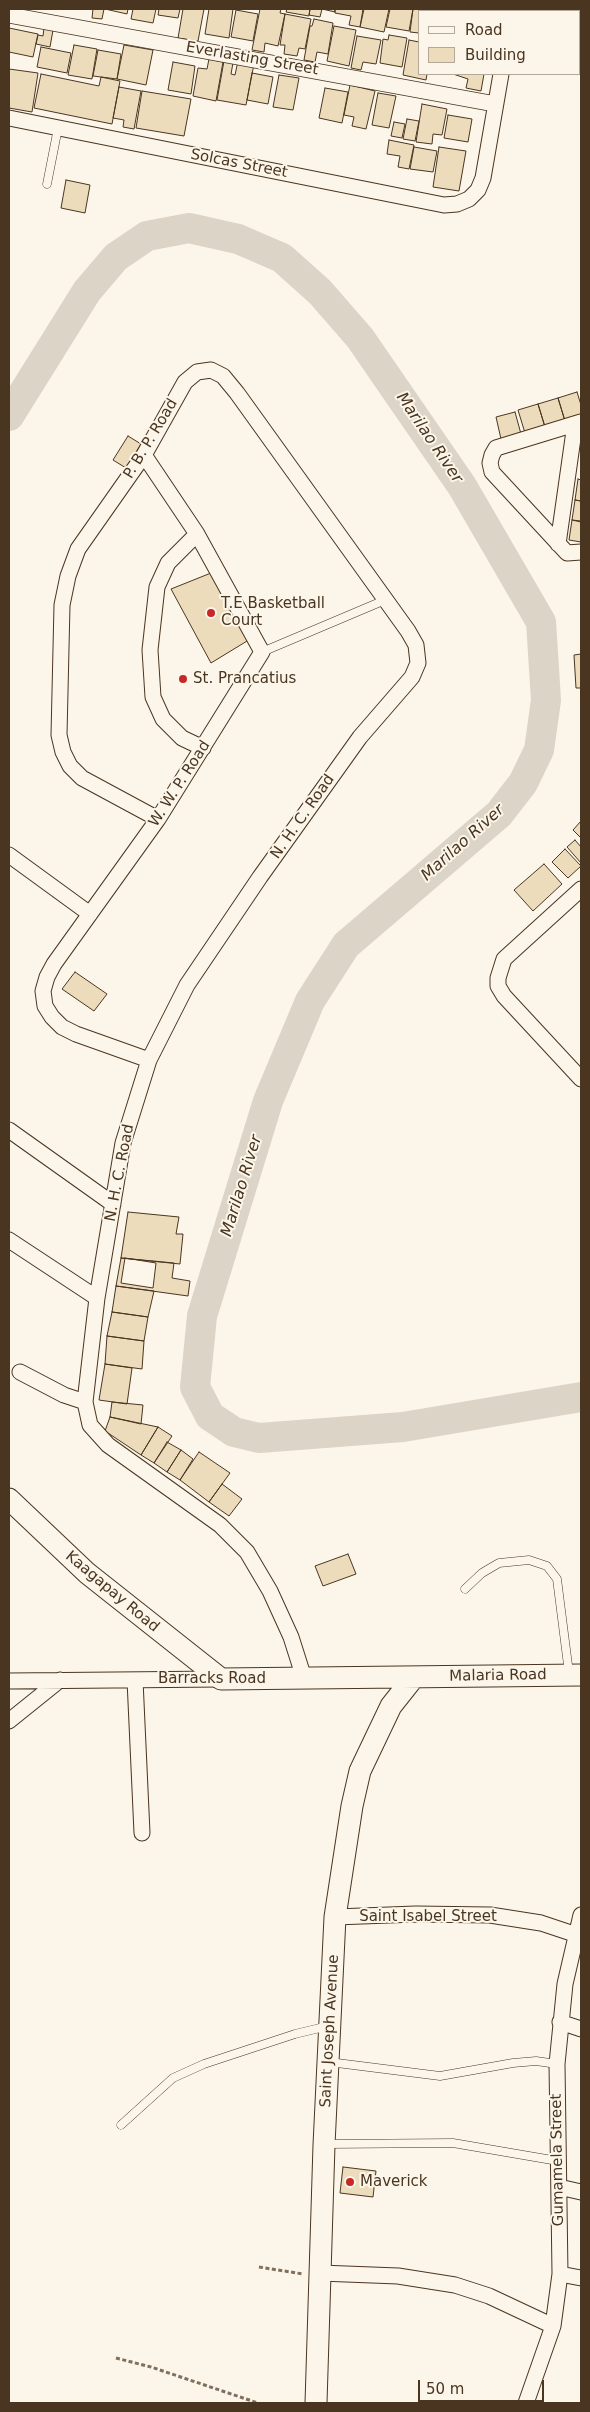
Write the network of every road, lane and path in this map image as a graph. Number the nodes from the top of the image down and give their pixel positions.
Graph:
1 (9, 15) edge
2 (501, 75) edge
3 (495, 104) junction
4 (9, 118) edge
5 (58, 128) junction
6 (47, 184) dead end
7 (578, 423) edge
8 (144, 455) junction
9 (197, 534) junction
10 (558, 544) junction
11 (581, 552) edge
12 (385, 600) junction
13 (262, 652) junction
14 (418, 662) joint
15 (203, 748) junction
16 (158, 819) junction
17 (9, 855) edge
18 (581, 889) edge
19 (90, 914) junction
20 (149, 1060) junction
21 (581, 1079) edge
22 (9, 1130) edge
23 (113, 1204) junction
24 (9, 1240) edge
25 (96, 1298) junction
26 (20, 1372) dead end
27 (86, 1402) junction
28 (9, 1499) edge
29 (466, 1589) dead end
30 (575, 1675) edge
31 (414, 1677) junction
32 (304, 1678) junction
33 (221, 1679) junction
34 (60, 1680) junction
35 (135, 1680) junction
36 (9, 1681) edge
37 (9, 1722) edge
38 (142, 1834) dead end
39 (581, 1914) edge
40 (336, 1917) junction
41 (577, 1935) junction
42 (560, 2022) junction
43 (330, 2026) junction
44 (581, 2029) edge
45 (329, 2062) junction
46 (557, 2064) junction
47 (121, 2125) dead end
48 (324, 2144) junction
49 (558, 2160) junction
50 (559, 2187) junction
51 (581, 2192) edge
52 (259, 2267) dead end
53 (320, 2273) junction
54 (560, 2274) junction
55 (581, 2278) edge
56 (553, 2326) junction
57 (116, 2358) dead end
58 (258, 2403) edge
59 (316, 2403) edge
60 (526, 2403) edge

1 - 3 street, Everlasting Street
2 - 3 street
3 - 5 street, Solcas Street
4 - 5 street, Solcas Street
5 - 6 lane
7 - 10 street
7 - 10 street
8 - 9 street
8 - 12 street, P. B. P. Road
8 - 16 street, P. B. P. Road
9 - 13 street
9 - 15 street
10 - 11 street
12 - 13 lane
12 - 14 street, P. B. P. Road
13 - 15 street, W. W. P. Road
14 - 20 street, N. H. C. Road
15 - 16 street, W. W. P. Road
16 - 19 street, W. W. P. Road
17 - 19 street
18 - 21 street
19 - 20 street, W. W. P. Road
20 - 23 street, N. H. C. Road
22 - 23 street
23 - 25 street, N. H. C. Road
24 - 25 street
25 - 27 street, N. H. C. Road
26 - 27 street
27 - 32 street, N. H. C. Road
28 - 33 main road, Kaagapay Road
29 - 30 lane
30 - 31 main road, Malaria Road
31 - 32 main road, Barracks Road
31 - 40 main road, Saint Joseph Avenue
32 - 33 main road, Barracks Road
33 - 35 street, Barracks Road
34 - 35 street, Barracks Road
34 - 36 street, Barracks Road
34 - 37 street
35 - 38 street
39 - 41 street, Gumamela Street
40 - 41 street, Saint Isabel Street
40 - 43 main road, Saint Joseph Avenue
41 - 42 street, Gumamela Street
42 - 44 street
42 - 46 street, Gumamela Street
43 - 45 main road, Saint Joseph Avenue
43 - 47 lane
45 - 46 lane
45 - 48 main road, Saint Joseph Avenue
46 - 49 street, Gumamela Street
48 - 49 lane
48 - 53 main road, Saint Joseph Avenue
49 - 50 street, Gumamela Street
50 - 51 street
50 - 54 street, Gumamela Street
52 - 53 path
53 - 56 street
53 - 59 main road, Saint Joseph Avenue
54 - 55 street
54 - 56 street, Gumamela Street
56 - 60 street, Gumamela Street
57 - 58 path

